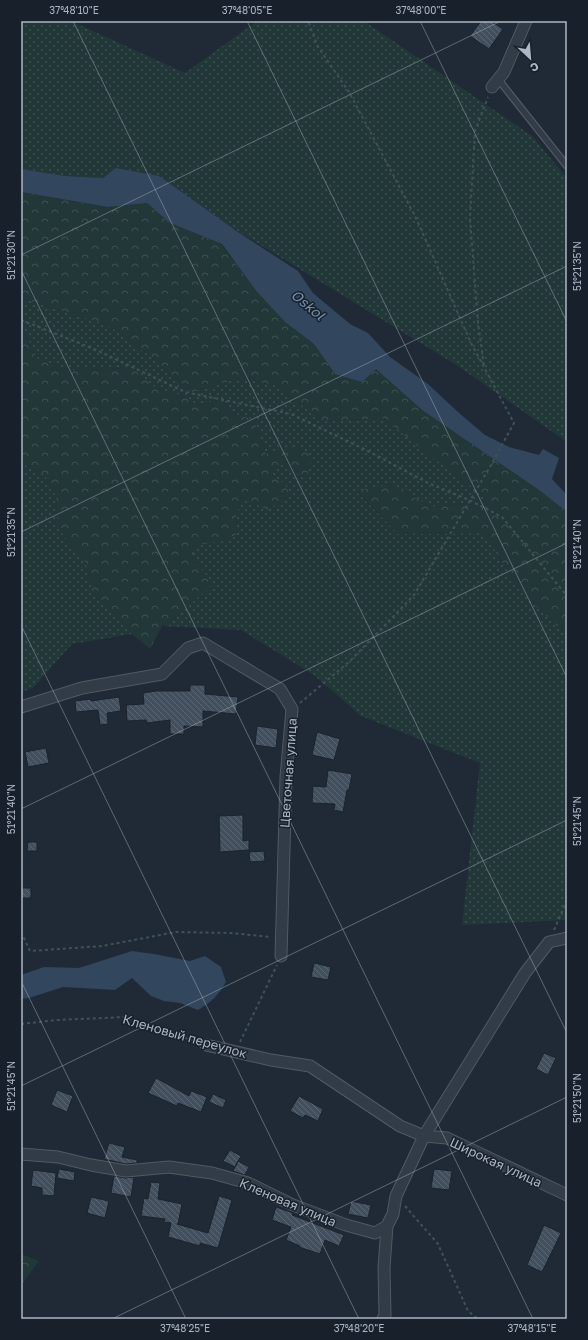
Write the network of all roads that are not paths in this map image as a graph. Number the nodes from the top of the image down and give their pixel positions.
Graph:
1 (526, 21) edge
2 (495, 83) joint
3 (567, 166) edge
4 (21, 707) edge
5 (567, 938) edge
6 (281, 956) road end
7 (206, 1045) road end
8 (424, 1136) junction
9 (21, 1154) edge
10 (567, 1195) edge
11 (387, 1226) junction
12 (383, 1319) edge

1 - 2 street
2 - 3 lane
4 - 6 street, Цветочная улица
5 - 8 street
7 - 8 street, Кленовый переулок
8 - 10 street, Широкая улица
8 - 11 street
9 - 11 street, Кленовая улица
11 - 12 street

